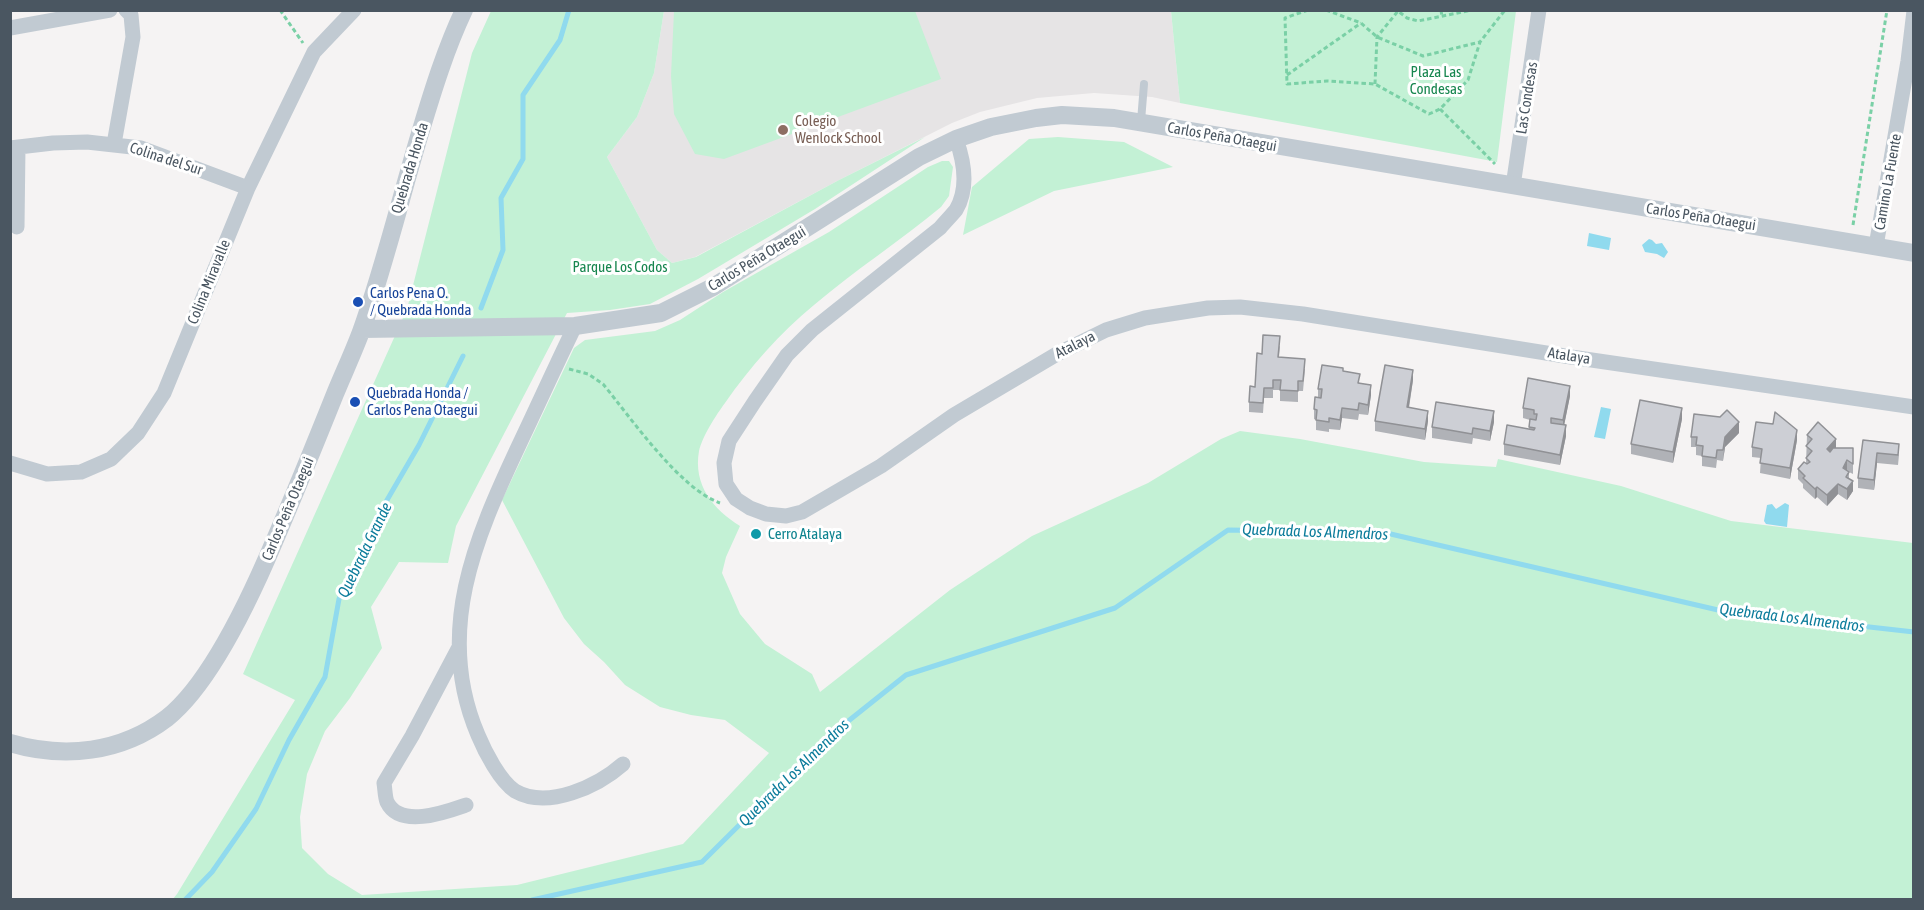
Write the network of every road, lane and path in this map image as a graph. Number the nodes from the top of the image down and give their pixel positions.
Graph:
1 (110, 10) edge
2 (126, 10) edge
3 (280, 10) edge
4 (354, 10) edge
5 (464, 10) edge
6 (1308, 10) edge
7 (1326, 10) edge
8 (1398, 10) edge
9 (1441, 10) edge
10 (1472, 10) edge
11 (1505, 10) edge
12 (1539, 10) edge
13 (1887, 10) edge
14 (1914, 11) edge
15 (1442, 17) junction
16 (1361, 23) junction
17 (10, 28) edge
18 (1377, 37) junction
19 (1480, 42) junction
20 (312, 56) junction
21 (1911, 60) edge
22 (1287, 75) junction
23 (1144, 84) dead end
24 (1375, 84) junction
25 (1440, 109) junction
26 (1140, 123) junction
27 (956, 139) junction
28 (114, 144) junction
29 (14, 148) edge
30 (1514, 186) junction
31 (248, 188) junction
32 (17, 227) dead end
33 (1850, 242) junction
34 (1876, 246) junction
35 (1914, 254) edge
36 (574, 326) junction
37 (362, 329) junction
38 (556, 365) junction
39 (1914, 407) edge
40 (10, 462) edge
41 (723, 504) dead end
42 (458, 649) junction
43 (10, 743) edge
44 (623, 764) dead end
45 (466, 805) dead end

1 - 17 street
2 - 28 street
3 - 20 path
4 - 20 street, Colina Miravalle
5 - 37 street, Quebrada Honda
6 - 22 path
7 - 16 path
8 - 15 path
8 - 18 path
9 - 15 path
10 - 15 path
11 - 19 path
12 - 30 street, Las Condesas
13 - 33 path
14 - 21 street, Camino La Fuente
16 - 18 path
16 - 22 path
18 - 19 path
18 - 24 path
19 - 25 path
20 - 31 street, Colina Miravalle
21 - 34 street, Camino La Fuente
22 - 24 path
23 - 26 lane
24 - 25 path
25 - 30 path
26 - 27 street, Carlos Peña Otaegui
26 - 30 street, Carlos Peña Otaegui
27 - 36 street, Carlos Peña Otaegui
27 - 39 street, Atalaya
28 - 29 street, Colina del Sur
28 - 31 street, Colina del Sur
29 - 32 street
30 - 33 street, Carlos Peña Otaegui
31 - 40 street, Colina Miravalle
33 - 34 street, Carlos Peña Otaegui
34 - 35 street, Carlos Peña Otaegui
36 - 37 street, Carlos Peña Otaegui
36 - 38 street
37 - 43 street, Carlos Peña Otaegui
38 - 41 path
38 - 42 street
42 - 44 street
42 - 45 street

